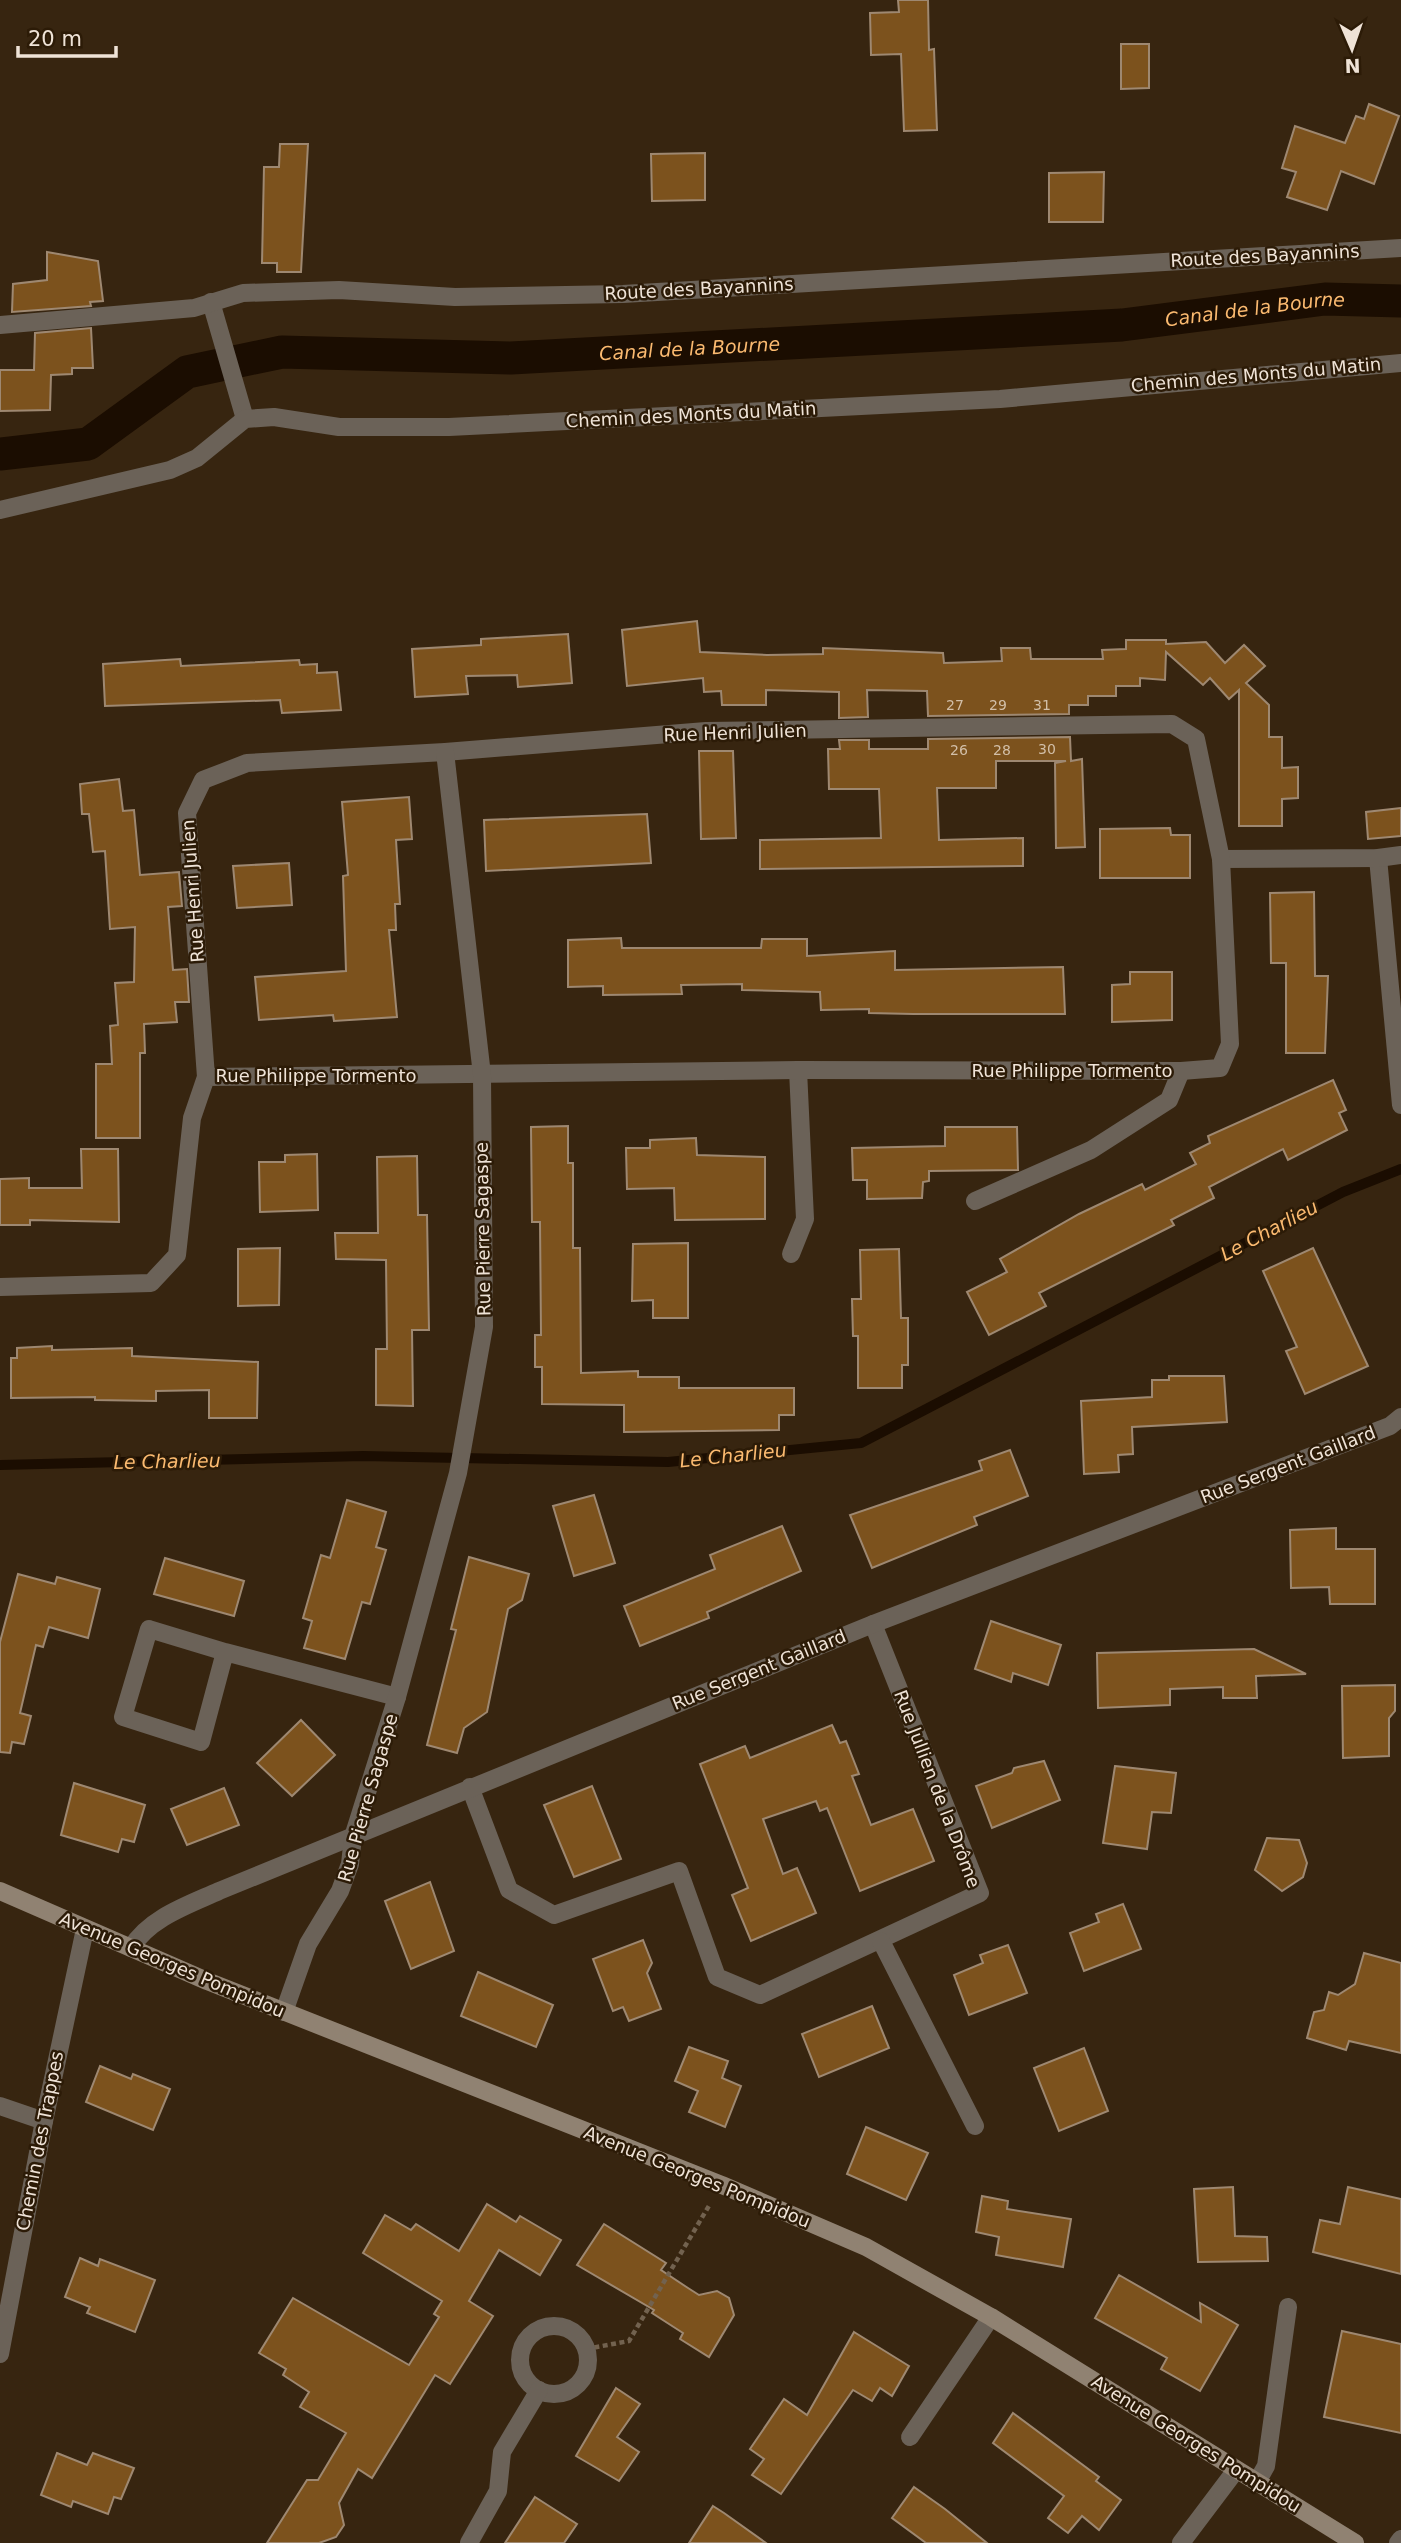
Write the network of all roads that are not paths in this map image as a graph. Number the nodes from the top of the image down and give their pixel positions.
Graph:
1 (1401, 248) edge
2 (211, 302) junction
3 (0, 325) edge
4 (1401, 363) edge
5 (245, 419) junction
6 (0, 510) edge
7 (445, 752) junction
8 (1401, 855) edge
9 (1378, 858) junction
10 (1220, 859) junction
11 (798, 1070) junction
12 (1181, 1071) junction
13 (482, 1075) junction
14 (206, 1077) junction
15 (1401, 1105) edge
16 (975, 1201) dead end
17 (791, 1254) dead end
18 (0, 1287) edge
19 (1401, 1416) edge
20 (873, 1624) junction
21 (225, 1652) junction
22 (397, 1697) junction
23 (470, 1787) junction
24 (353, 1837) junction
25 (0, 1891) edge
26 (85, 1929) junction
27 (881, 1941) junction
28 (131, 1948) junction
29 (284, 2012) junction
30 (0, 2106) edge
31 (44, 2121) junction
32 (975, 2126) dead end
33 (1288, 2307) dead end
34 (991, 2317) junction
35 (0, 2354) edge
36 (539, 2390) junction
37 (910, 2437) dead end
38 (1236, 2470) junction
39 (1257, 2483) junction
40 (469, 2543) edge
41 (1181, 2543) edge
42 (1355, 2543) edge

1 - 2 street, Route des Bayannins
2 - 3 street, Route des Bayannins
2 - 5 street
4 - 5 street, Chemin des Monts du Matin
5 - 6 street
7 - 10 street, Rue Henri Julien
7 - 13 street, Rue Pierre Sagaspe
7 - 14 street, Rue Henri Julien
8 - 9 street
9 - 10 street
9 - 15 street
10 - 12 street, Rue Henri Julien
11 - 12 street, Rue Philippe Tormento
11 - 13 street, Rue Philippe Tormento
11 - 17 street
12 - 16 street, Rue Philippe Tormento
13 - 14 street, Rue Philippe Tormento
13 - 22 street, Rue Pierre Sagaspe
14 - 18 street, Rue Philippe Tormento
19 - 20 street, Rue Sergent Gaillard
20 - 23 street, Rue Sergent Gaillard
20 - 27 street, Rue Jullien de la Drôme
21 - 21 street, Rue Pierre Sagaspe
21 - 22 street, Rue Pierre Sagaspe
22 - 24 street, Rue Pierre Sagaspe
23 - 24 street, Rue Sergent Gaillard
23 - 27 street, Rue Jullien de la Drôme
24 - 28 street, Rue Sergent Gaillard
24 - 29 street, Rue Pierre Sagaspe
25 - 26 main road, Avenue Georges Pompidou
26 - 28 main road, Avenue Georges Pompidou
26 - 31 street, Chemin des Trappes
27 - 32 street
28 - 29 main road, Avenue Georges Pompidou
29 - 34 main road, Avenue Georges Pompidou
30 - 31 street
31 - 35 street, Chemin des Trappes
33 - 39 street
34 - 37 street
34 - 38 main road, Avenue Georges Pompidou
36 - 36 street
36 - 40 street
38 - 39 main road, Avenue Georges Pompidou
38 - 41 street
39 - 42 main road, Avenue Georges Pompidou

